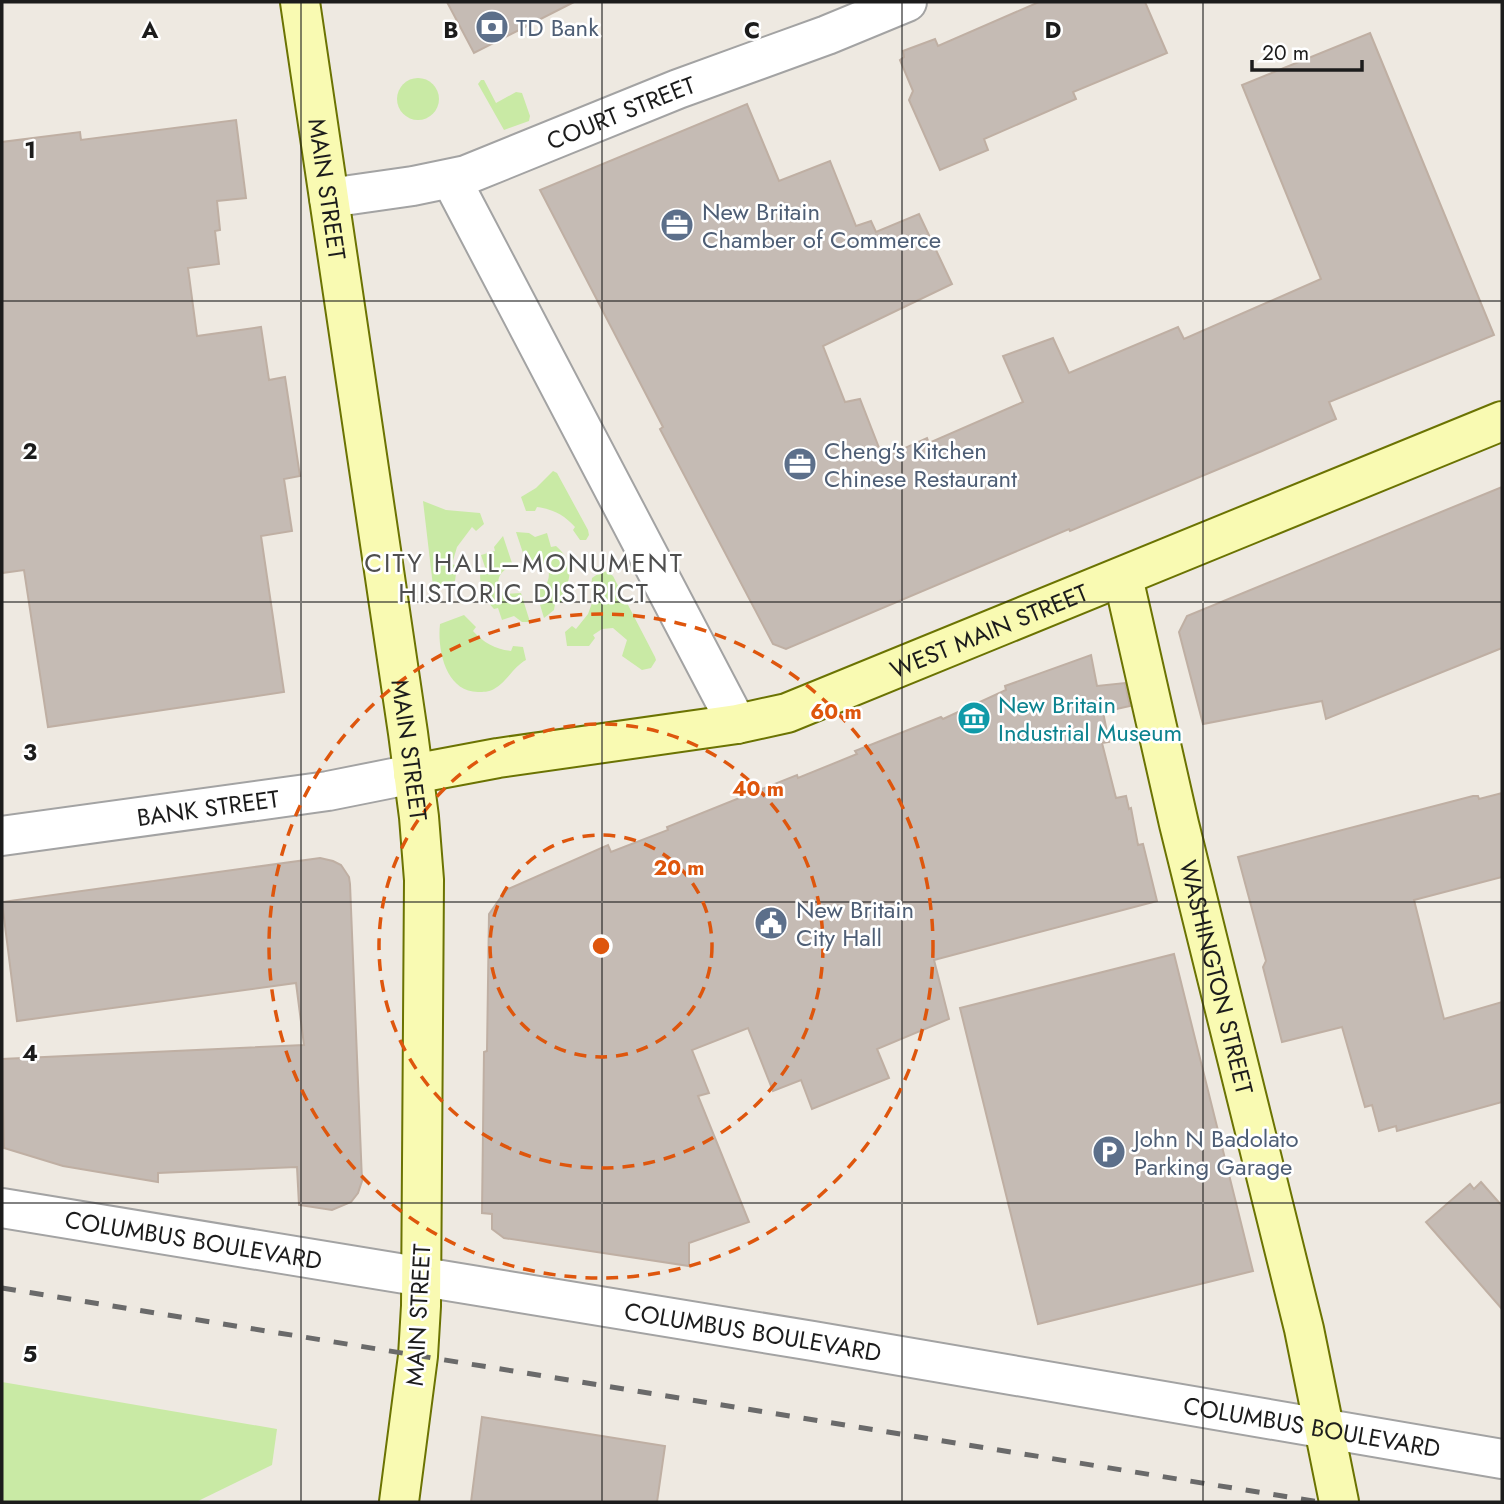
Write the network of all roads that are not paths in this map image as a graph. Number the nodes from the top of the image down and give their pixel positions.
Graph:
1 (300, 2) edge
2 (907, 2) edge
3 (451, 179) junction
4 (329, 198) junction
5 (1502, 421) edge
6 (1123, 577) junction
7 (737, 724) junction
8 (413, 774) junction
9 (2, 836) edge
10 (2, 1209) edge
11 (422, 1276) junction
12 (1325, 1429) junction
13 (1502, 1459) edge
14 (400, 1502) edge
15 (1339, 1502) edge

1 - 4 main road, MAIN STREET
2 - 3 street, COURT STREET
3 - 4 street, COURT STREET
3 - 7 street
4 - 8 main road, MAIN STREET
5 - 6 main road, WEST MAIN STREET
6 - 7 main road, WEST MAIN STREET
6 - 12 main road, WASHINGTON STREET
7 - 8 main road, WEST MAIN STREET
8 - 9 street, BANK STREET
8 - 11 main road, MAIN STREET
10 - 11 street, COLUMBUS BOULEVARD
11 - 12 street, COLUMBUS BOULEVARD
11 - 14 main road, MAIN STREET
12 - 13 street, COLUMBUS BOULEVARD
12 - 15 main road, WASHINGTON STREET

